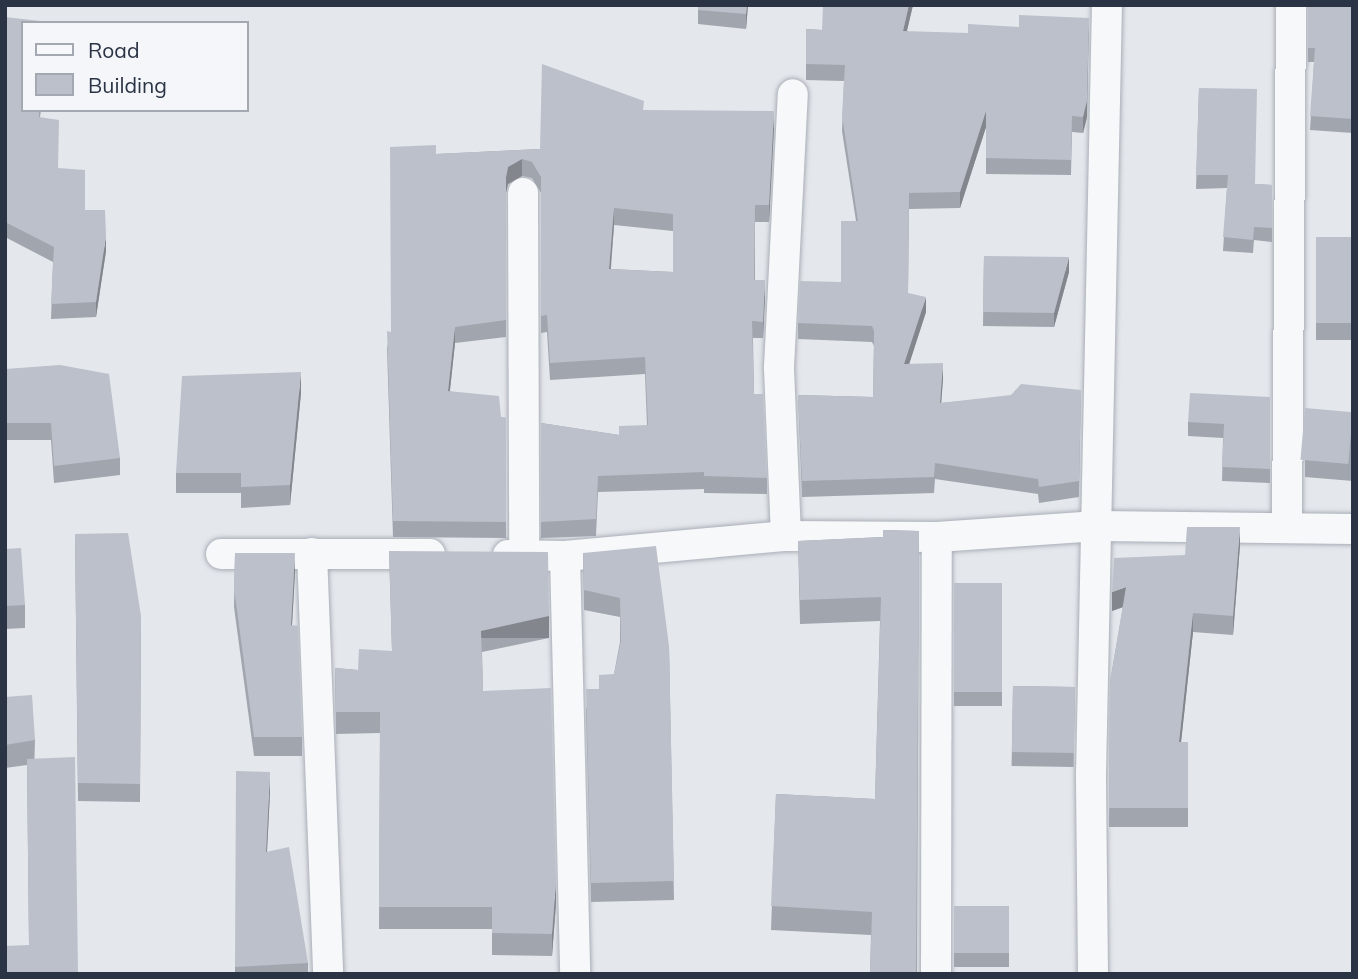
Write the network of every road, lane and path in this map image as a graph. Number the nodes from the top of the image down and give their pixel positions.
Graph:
1 (1107, 5) edge
2 (1291, 5) edge
3 (793, 94) dead end
4 (523, 193) dead end
5 (1098, 526) junction
6 (1287, 527) junction
7 (1353, 529) edge
8 (786, 536) junction
9 (937, 537) junction
10 (312, 553) junction
11 (221, 554) dead end
12 (524, 556) junction
13 (565, 556) junction
14 (328, 974) edge
15 (575, 974) edge
16 (936, 974) edge
17 (1093, 974) edge

1 - 5 street
2 - 6 street
3 - 8 street
4 - 12 street
5 - 6 street
5 - 9 street
5 - 17 street
6 - 7 street
8 - 9 street
8 - 13 street
9 - 16 street
10 - 11 street
10 - 12 street
10 - 14 street
12 - 13 street
13 - 15 street

